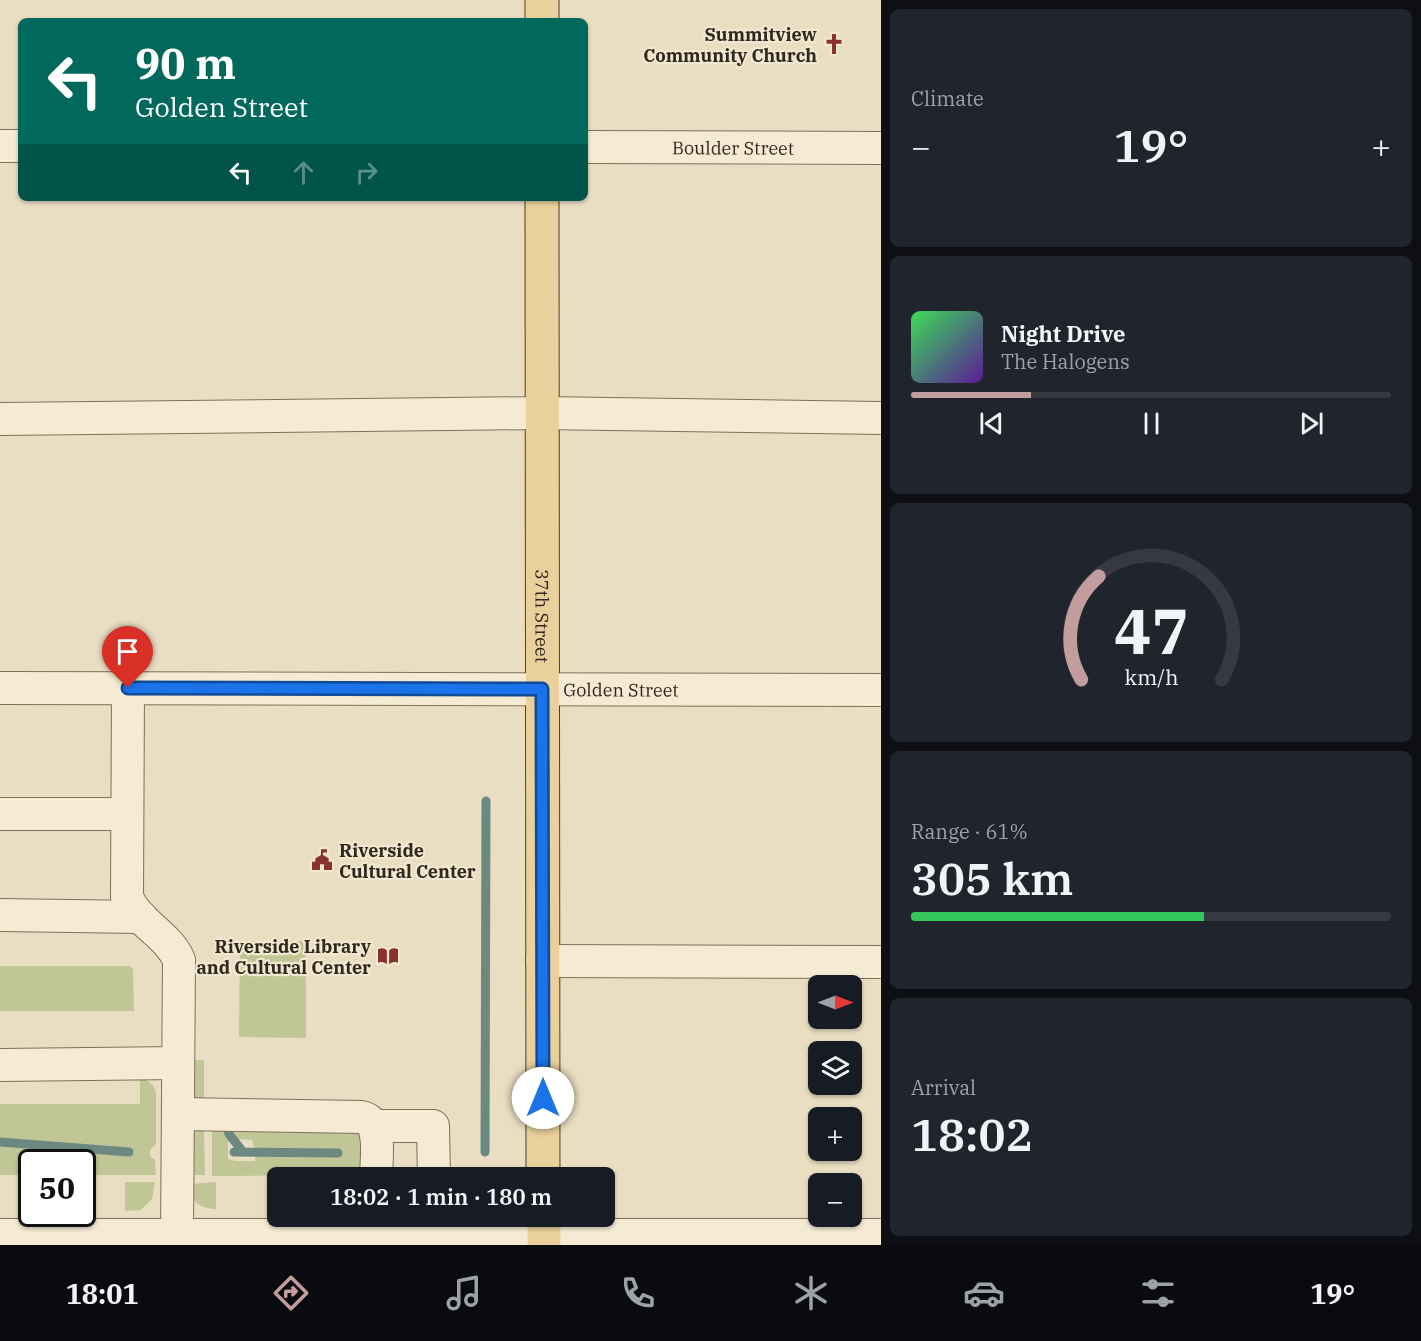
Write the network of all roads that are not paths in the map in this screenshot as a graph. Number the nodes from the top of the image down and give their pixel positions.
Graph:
1 (542, 0) edge
2 (542, 18) edge
3 (0, 146) edge
4 (18, 146) edge
5 (588, 147) edge
6 (881, 148) edge
7 (542, 201) edge
8 (542, 413) junction
9 (881, 418) edge
10 (0, 419) edge
11 (0, 688) edge
12 (128, 688) junction
13 (542, 689) junction
14 (881, 690) edge
15 (0, 814) edge
16 (127, 814) junction
17 (0, 915) edge
18 (141, 917) junction
19 (542, 961) junction
20 (881, 962) edge
21 (178, 1063) junction
22 (0, 1065) edge
23 (178, 1114) junction
24 (374, 1126) junction
25 (376, 1167) edge
26 (434, 1167) edge
27 (543, 1167) edge
28 (354, 1227) edge
29 (453, 1227) edge
30 (544, 1232) edge
31 (177, 1235) junction
32 (881, 1235) edge
33 (0, 1236) edge

1 - 2 main road
3 - 4 street
5 - 6 street, Boulder Street
7 - 8 main road, 37th Street
8 - 9 street
8 - 10 street
8 - 13 main road, 37th Street
11 - 12 street, Golden Street
12 - 13 street, Golden Street
12 - 16 street
13 - 14 street, Golden Street
13 - 19 main road, 37th Street
15 - 16 street
16 - 18 street
17 - 18 street
18 - 21 street
19 - 20 street
19 - 27 main road, 37th Street
21 - 22 street
21 - 23 street
23 - 24 street
23 - 31 street
24 - 25 street
24 - 26 street
28 - 31 street
29 - 30 street
30 - 32 street
31 - 33 street

